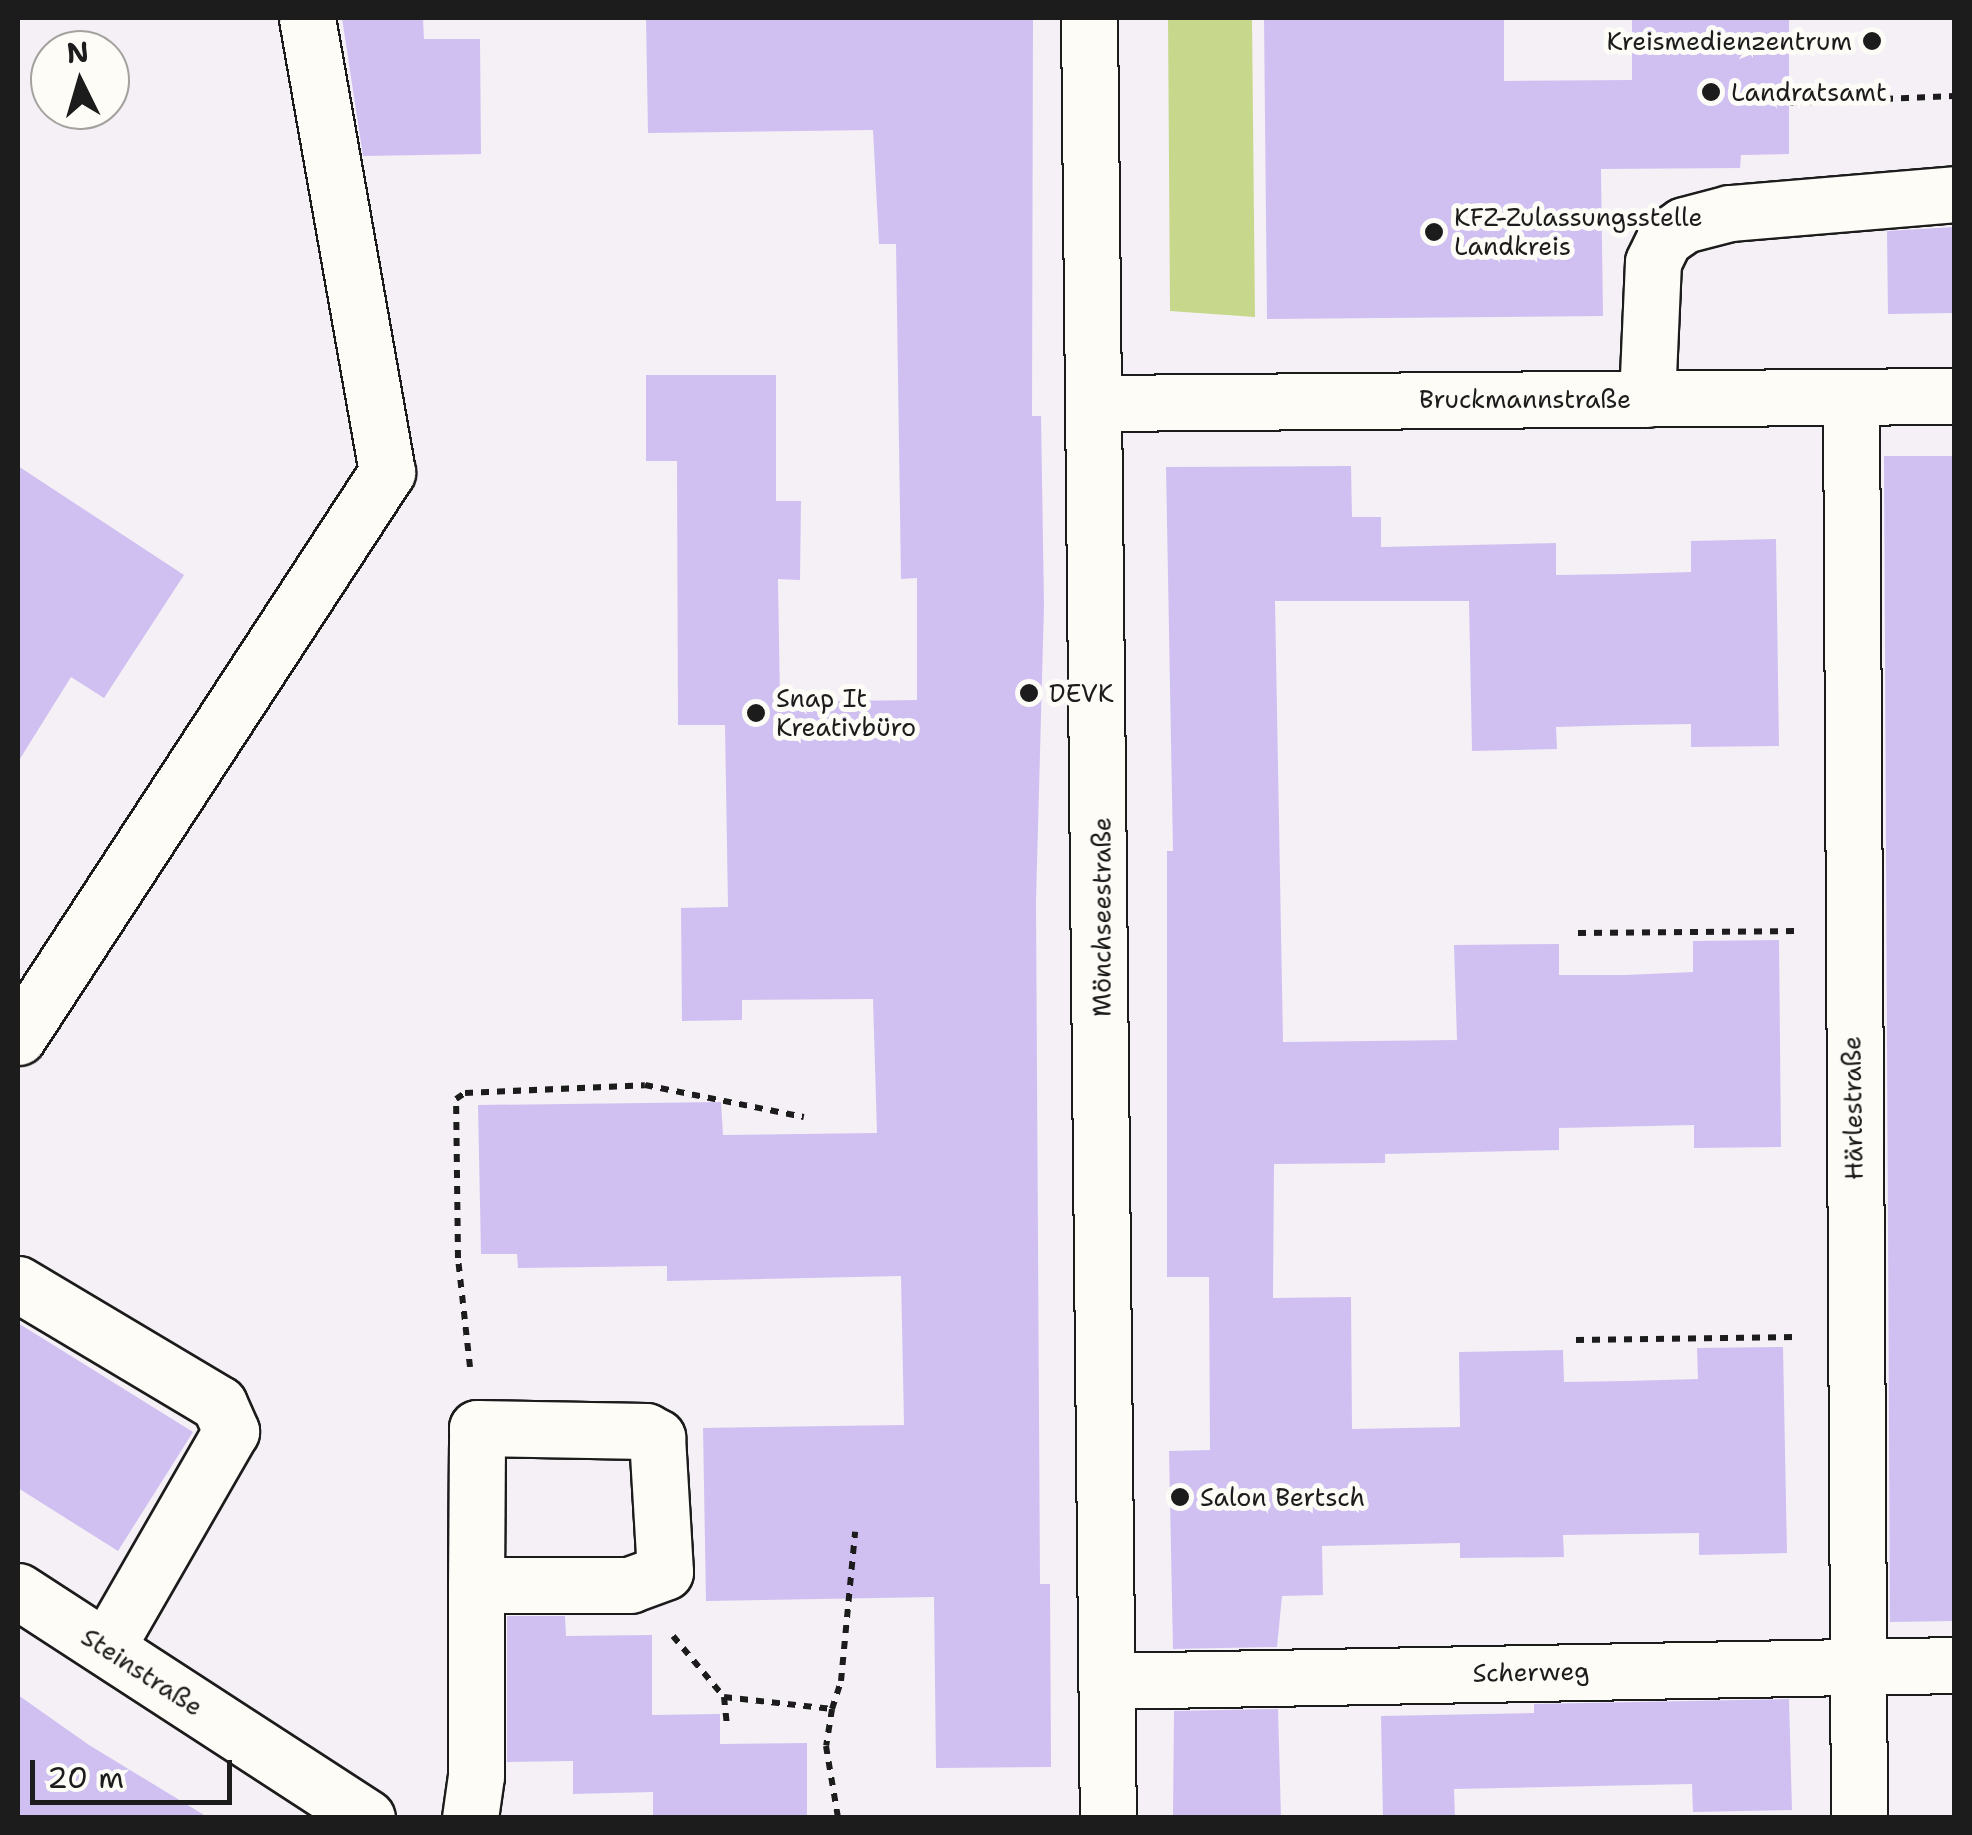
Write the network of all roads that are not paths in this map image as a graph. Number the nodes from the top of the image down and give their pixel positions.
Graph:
1 (307, 18) edge
2 (1089, 18) edge
3 (1954, 194) edge
4 (1954, 396) edge
5 (1851, 398) junction
6 (1647, 399) junction
7 (1096, 403) junction
8 (18, 1037) edge
9 (18, 1284) edge
10 (476, 1585) junction
11 (18, 1591) edge
12 (106, 1648) junction
13 (1859, 1666) junction
14 (1954, 1666) edge
15 (1108, 1682) junction
16 (367, 1818) edge
17 (470, 1818) edge
18 (1108, 1818) edge
19 (1859, 1818) edge

1 - 8 street
2 - 7 street, Mönchseestraße
3 - 6 street
4 - 5 street, Bruckmannstraße
5 - 6 street, Bruckmannstraße
5 - 13 street, Härlestraße
6 - 7 street, Bruckmannstraße
7 - 15 street, Mönchseestraße
9 - 12 street
10 - 10 street
10 - 17 street
11 - 12 street, Steinstraße
12 - 16 street, Steinstraße
13 - 14 street, Scherweg
13 - 15 street, Scherweg
13 - 19 street, Härlestraße
15 - 18 street, Mönchseestraße

